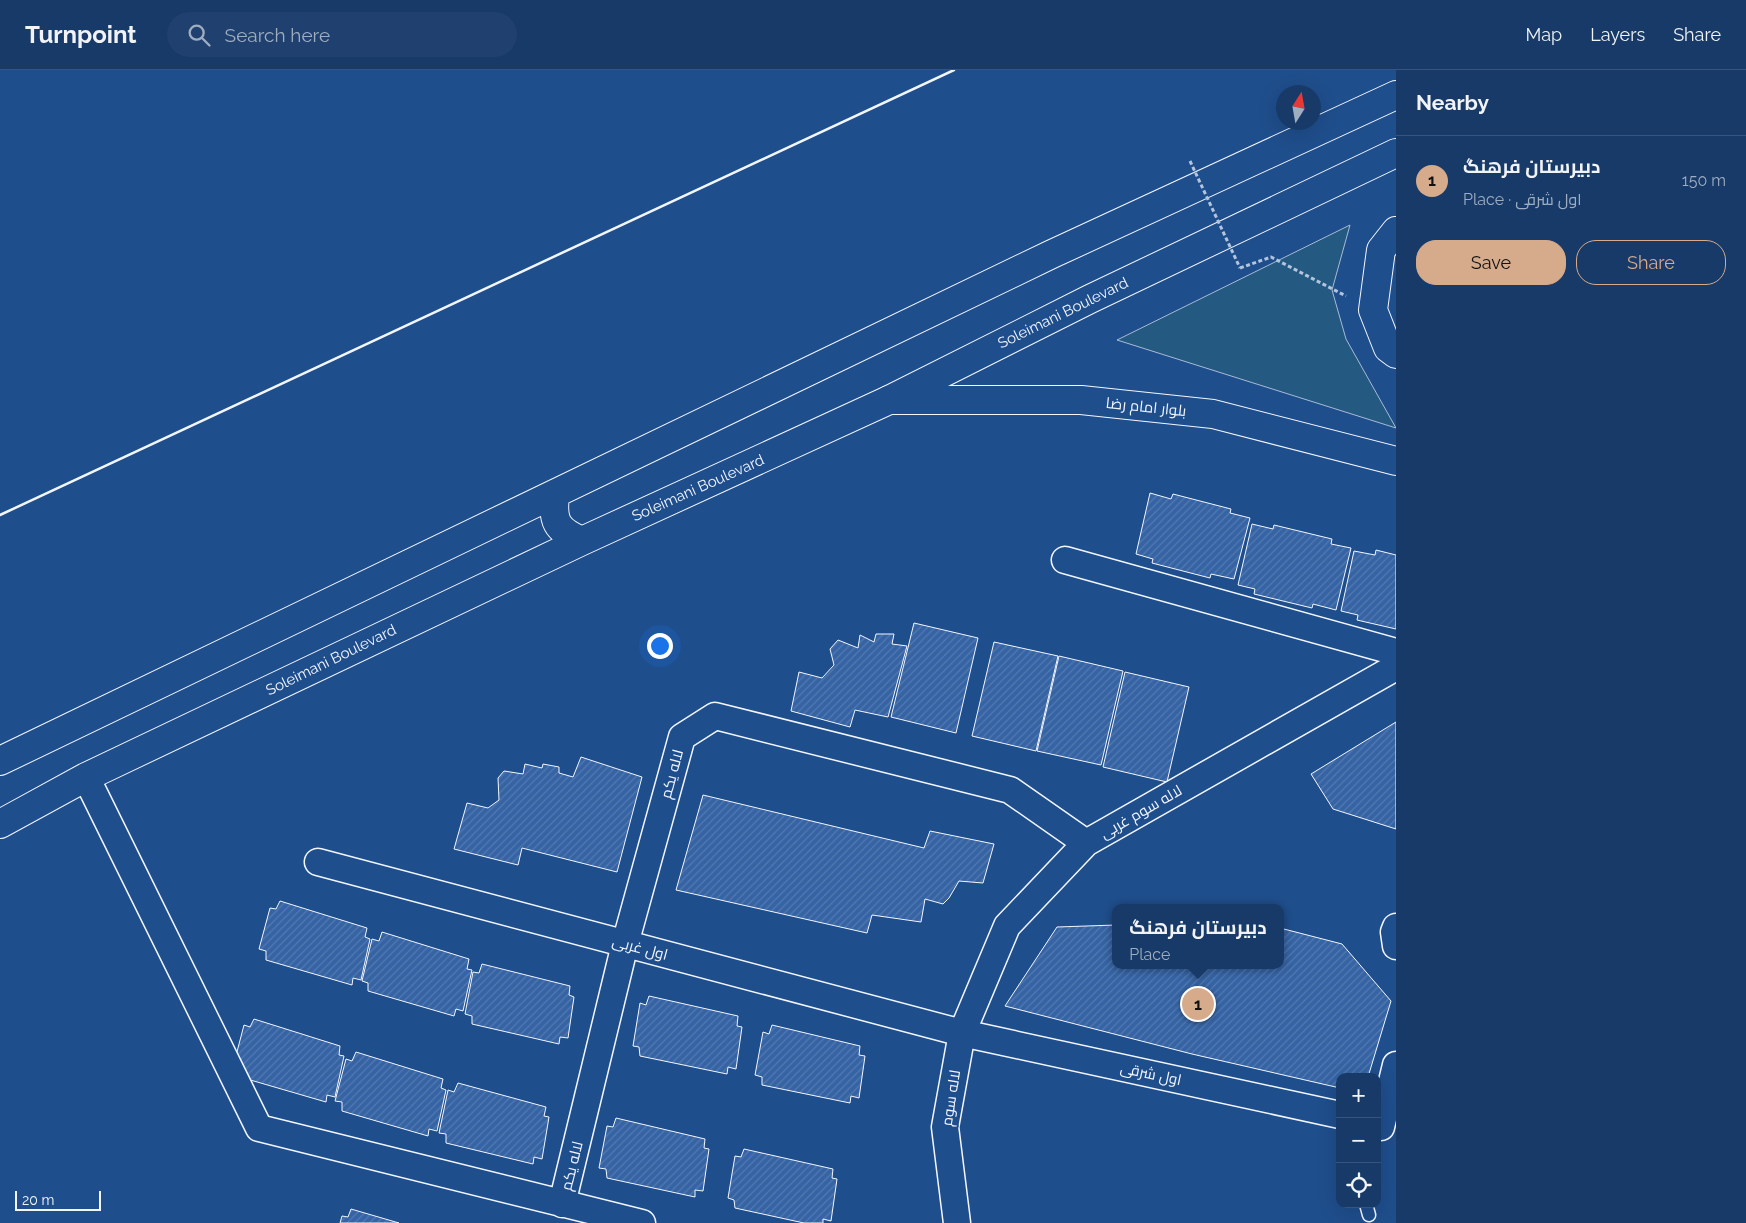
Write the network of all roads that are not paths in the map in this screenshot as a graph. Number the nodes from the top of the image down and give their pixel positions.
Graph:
1 (1396, 95) edge
2 (1396, 153) edge
3 (1396, 231) edge
4 (1396, 354) edge
5 (889, 400) junction
6 (1396, 461) edge
7 (555, 494) junction
8 (582, 540) junction
9 (1065, 560) dead end
10 (1396, 652) edge
11 (1396, 667) edge
12 (0, 761) edge
13 (86, 777) junction
14 (0, 824) edge
15 (1086, 843) junction
16 (318, 862) dead end
17 (1396, 927) edge
18 (625, 944) junction
19 (1396, 946) edge
20 (962, 1033) junction
21 (1396, 1065) edge
22 (1336, 1114) edge
23 (1385, 1127) edge
24 (562, 1204) junction
25 (642, 1223) edge
26 (957, 1223) edge

1 - 7 main road
2 - 5 main road, Soleimani Boulevard
3 - 4 main road
5 - 6 main road, بلوار امام رضا
5 - 8 main road, Soleimani Boulevard
7 - 8 main road
7 - 12 main road
8 - 13 main road, Soleimani Boulevard
9 - 10 street
11 - 15 street, لاله سوم غربی
13 - 14 main road, Soleimani Boulevard
13 - 24 street
15 - 18 street, لاله یکم
15 - 20 street, لاله سوم غربی
16 - 18 street, اول غربی
17 - 19 street
18 - 20 street, اول غربی
18 - 24 street, لاله یکم
20 - 22 street, اول شرقی
20 - 26 street, لاله سوم
21 - 23 street
24 - 25 street

